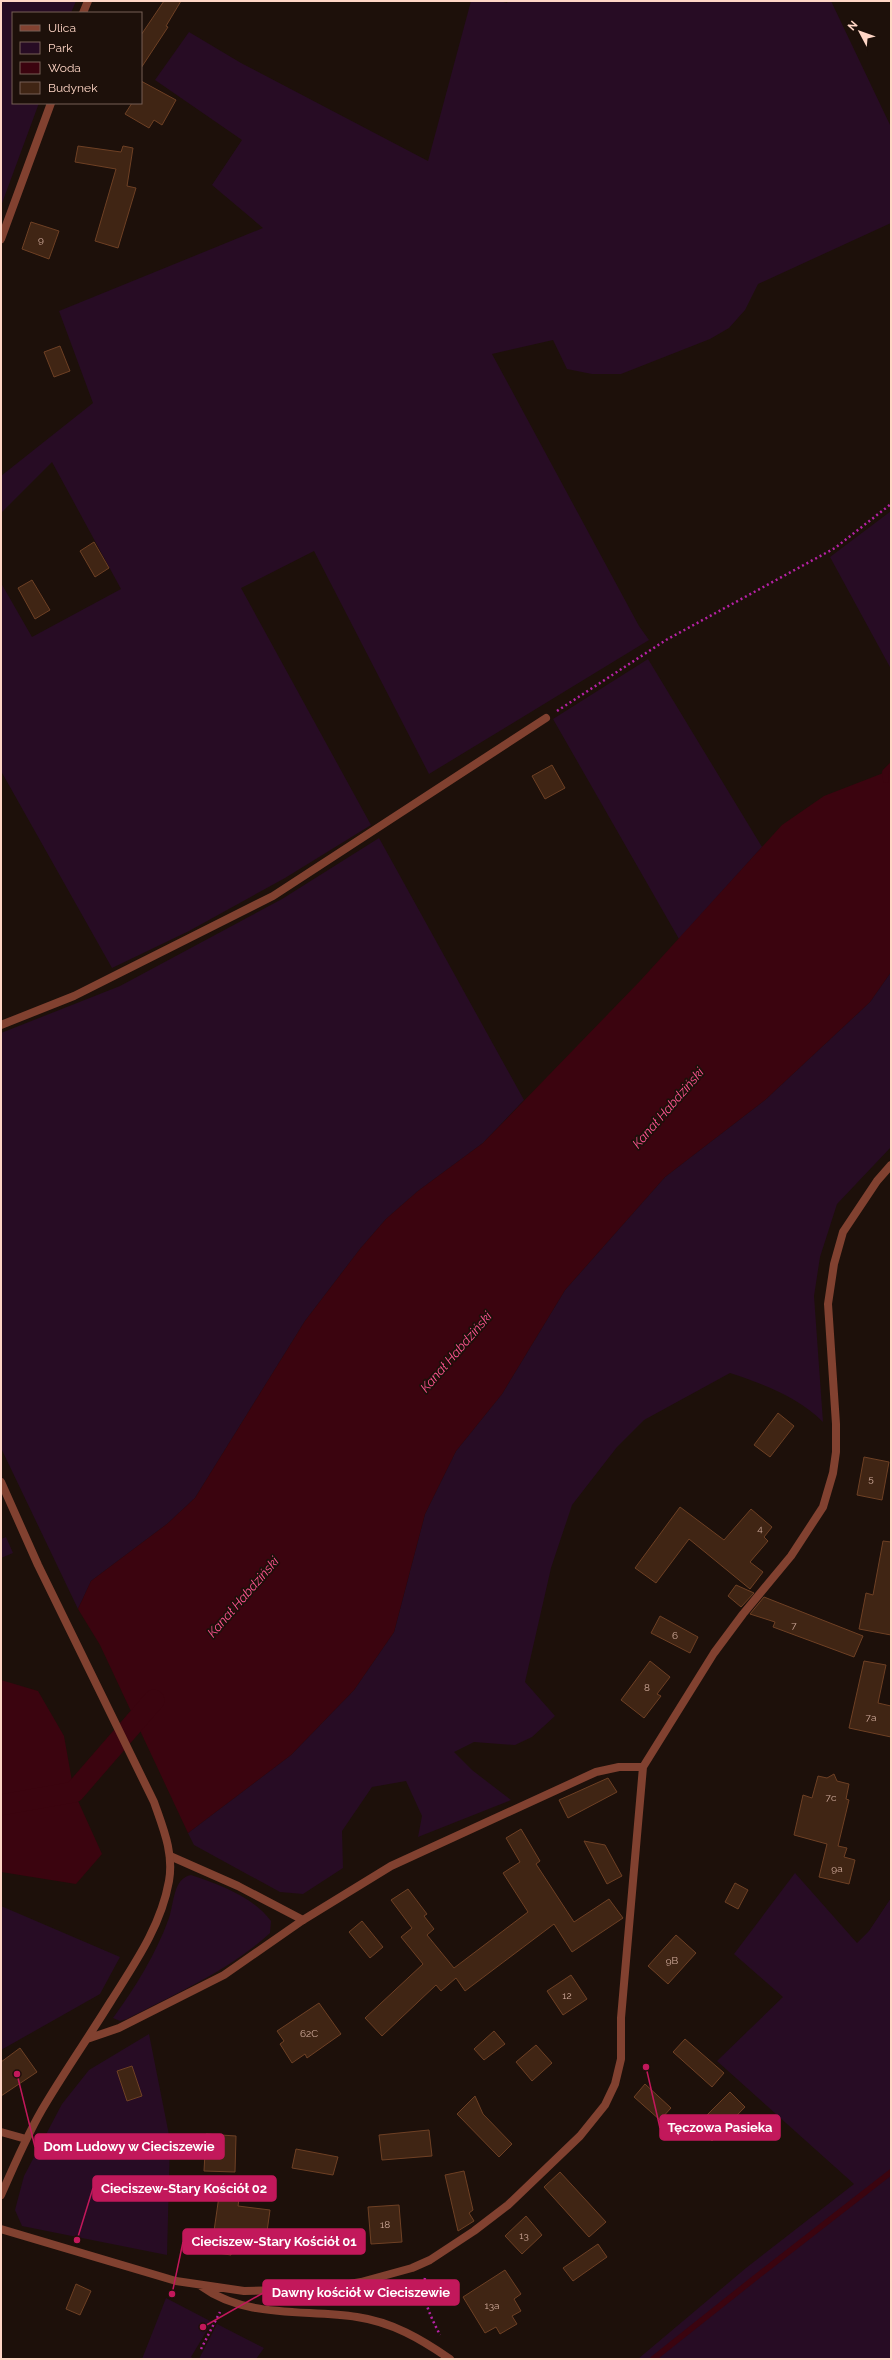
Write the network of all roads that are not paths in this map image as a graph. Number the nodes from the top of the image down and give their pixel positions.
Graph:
1 (88, 1) edge
2 (83, 12) edge
3 (51, 104) edge
4 (1, 239) edge
5 (546, 718) road end
6 (1, 1025) edge
7 (891, 1165) edge
8 (1, 1482) edge
9 (643, 1767) junction
10 (170, 1856) junction
11 (303, 1920) junction
12 (87, 2039) junction
13 (1, 2132) edge
14 (26, 2139) junction
15 (1, 2195) edge
16 (1, 2229) edge
17 (201, 2285) junction
18 (450, 2359) edge

1 - 2 street
3 - 4 street
5 - 6 street
7 - 9 street
8 - 10 street
9 - 11 street
9 - 17 street
10 - 11 street
10 - 12 street
11 - 12 street
12 - 14 street
13 - 14 street
14 - 15 street
16 - 17 street
17 - 18 street

